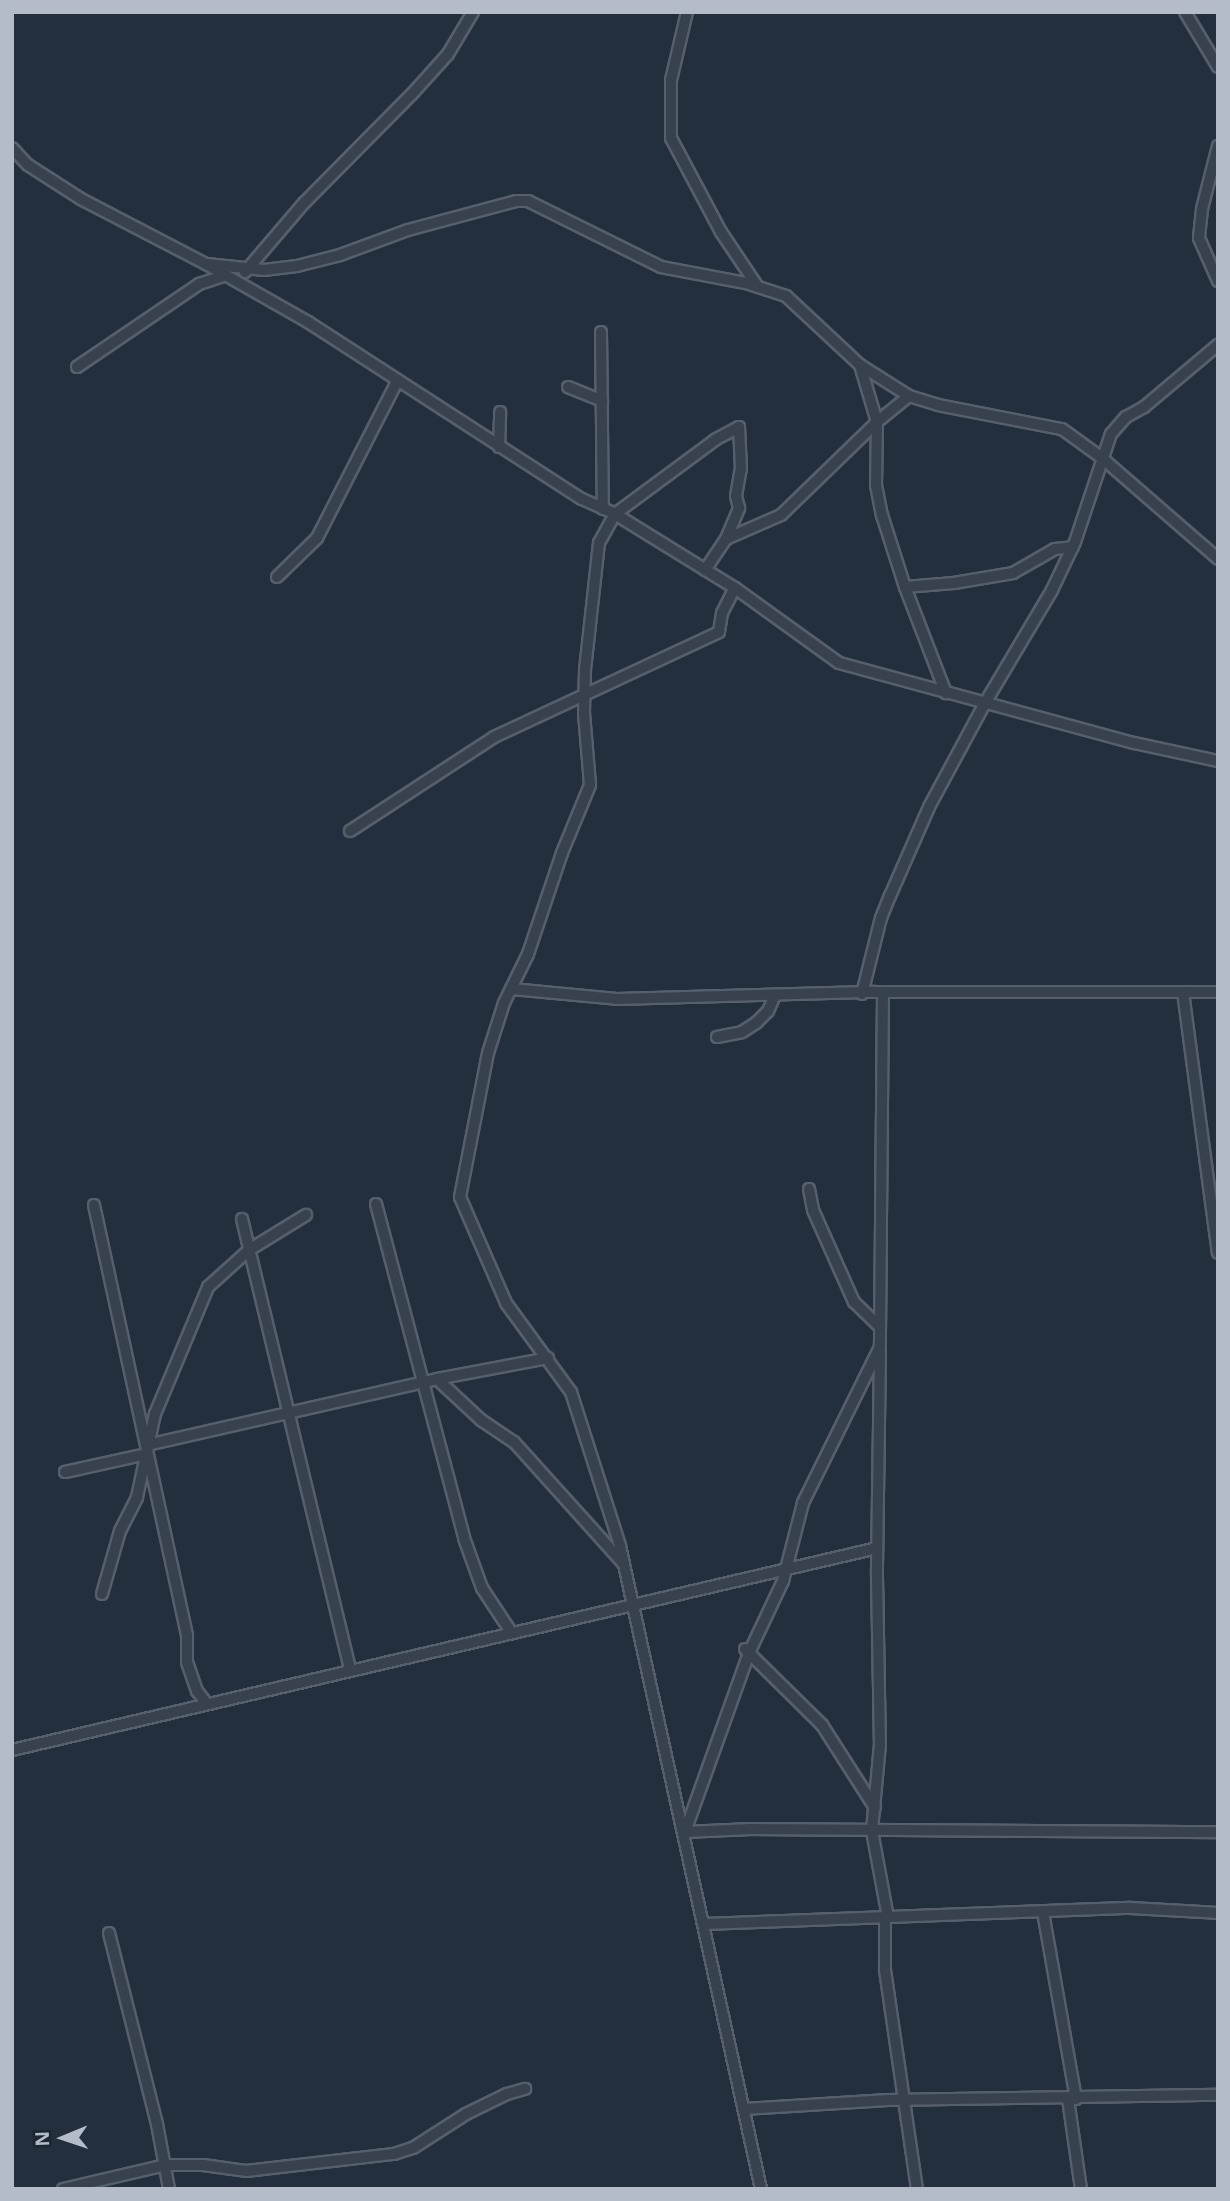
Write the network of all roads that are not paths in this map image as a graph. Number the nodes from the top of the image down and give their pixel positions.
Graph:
1 (473, 12) edge
2 (687, 12) edge
3 (1185, 12) edge
4 (1218, 67) edge
5 (1218, 146) edge
6 (12, 148) edge
7 (206, 264) junction
8 (247, 268) junction
9 (223, 276) junction
10 (1218, 281) edge
11 (238, 282) junction
12 (758, 287) junction
13 (601, 332) dead end
14 (1218, 345) edge
15 (860, 365) junction
16 (77, 367) dead end
17 (397, 382) junction
18 (568, 387) dead end
19 (909, 396) junction
20 (602, 401) junction
21 (500, 412) dead end
22 (877, 422) junction
23 (499, 447) junction
24 (1102, 458) junction
25 (603, 509) junction
26 (615, 514) junction
27 (726, 539) junction
28 (1073, 547) junction
29 (1218, 559) edge
30 (705, 570) junction
31 (277, 577) dead end
32 (905, 587) junction
33 (735, 588) junction
34 (946, 693) junction
35 (584, 695) junction
36 (985, 703) junction
37 (1218, 761) edge
38 (350, 831) dead end
39 (512, 989) junction
40 (883, 992) junction
41 (1183, 992) junction
42 (1218, 992) edge
43 (862, 994) junction
44 (775, 995) junction
45 (717, 1038) dead end
46 (809, 1189) dead end
47 (94, 1205) dead end
48 (376, 1205) dead end
49 (306, 1215) dead end
50 (242, 1219) dead end
51 (249, 1250) junction
52 (1218, 1253) edge
53 (880, 1326) junction
54 (880, 1347) junction
55 (548, 1358) junction
56 (437, 1379) junction
57 (424, 1382) junction
58 (290, 1414) junction
59 (147, 1450) junction
60 (65, 1472) dead end
61 (877, 1548) junction
62 (624, 1564) junction
63 (786, 1570) junction
64 (102, 1594) dead end
65 (633, 1604) junction
66 (511, 1632) junction
67 (746, 1650) junction
68 (350, 1670) junction
69 (207, 1704) junction
70 (12, 1750) edge
71 (876, 1808) junction
72 (872, 1831) junction
73 (685, 1832) junction
74 (1218, 1832) edge
75 (1044, 1912) junction
76 (1218, 1913) edge
77 (887, 1917) junction
78 (705, 1924) junction
79 (109, 1933) dead end
80 (526, 2089) dead end
81 (1218, 2095) edge
82 (1072, 2099) junction
83 (906, 2101) junction
84 (744, 2109) junction
85 (165, 2165) junction
86 (63, 2189) edge
87 (169, 2189) edge
88 (761, 2189) edge
89 (917, 2189) edge
90 (1081, 2189) edge

1 - 8 street
2 - 12 street
3 - 4 street
5 - 10 street
6 - 7 street
7 - 8 street
7 - 9 street
8 - 11 street
8 - 12 street
9 - 11 street
9 - 16 street
11 - 17 street
12 - 15 street
13 - 20 street
14 - 24 street
15 - 19 street
15 - 22 street
17 - 23 street
17 - 31 street
18 - 20 street
19 - 22 street
19 - 24 street
20 - 25 street
21 - 23 street
22 - 27 street
22 - 32 street
23 - 25 street
24 - 28 street
24 - 29 street
25 - 26 street
26 - 27 street
26 - 30 street
26 - 35 street
27 - 30 street
28 - 32 street
28 - 36 street
30 - 33 street
32 - 34 street
33 - 34 street
33 - 35 street
34 - 36 street
35 - 38 street
35 - 39 street
36 - 37 street
36 - 43 street
39 - 44 street
39 - 55 street
40 - 41 street
40 - 43 street
40 - 53 street
41 - 42 street
41 - 52 street
43 - 44 street
44 - 45 street
46 - 53 street
47 - 59 street
48 - 57 street
49 - 51 street
50 - 51 street
51 - 58 street
51 - 59 street
53 - 54 street
54 - 61 street
54 - 63 street
55 - 56 street
55 - 62 street
56 - 57 street
56 - 62 street
57 - 58 street
57 - 66 street
58 - 59 street
58 - 68 street
59 - 60 street
59 - 64 street
59 - 69 street
61 - 63 street
61 - 71 street
62 - 65 street
63 - 65 street
63 - 67 street
65 - 66 street
65 - 73 street
66 - 68 street
67 - 71 street
67 - 73 street
68 - 69 street
69 - 70 street
71 - 72 street
72 - 73 street
72 - 74 street
72 - 77 street
73 - 78 street
75 - 76 street
75 - 77 street
75 - 82 street
77 - 78 street
77 - 83 street
78 - 84 street
79 - 85 street
80 - 85 street
81 - 82 street
82 - 83 street
82 - 90 street
83 - 84 street
83 - 89 street
84 - 88 street
85 - 86 street
85 - 87 street

